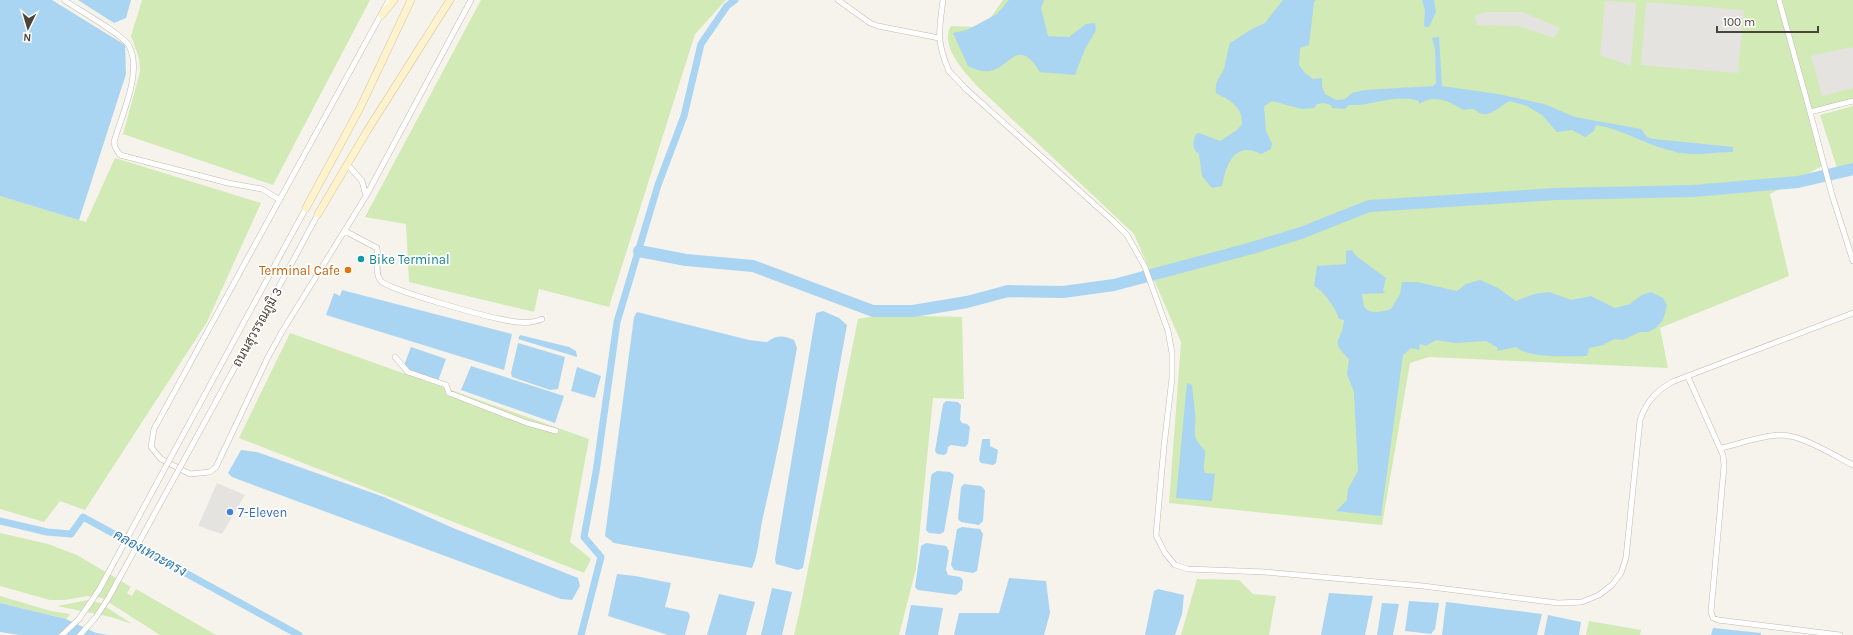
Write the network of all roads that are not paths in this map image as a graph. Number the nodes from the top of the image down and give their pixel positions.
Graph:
1 (64, 0) edge
2 (389, 0) edge
3 (394, 0) edge
4 (411, 0) edge
5 (450, 0) edge
6 (471, 0) edge
7 (838, 0) edge
8 (943, 0) edge
9 (1779, 0) edge
10 (382, 15) junction
11 (939, 38) junction
12 (1853, 102) edge
13 (1810, 112) junction
14 (347, 164) junction
15 (366, 196) junction
16 (280, 200) junction
17 (306, 208) joint
18 (318, 214) joint
19 (345, 231) junction
20 (1853, 261) edge
21 (1853, 313) edge
22 (542, 319) dead end
23 (395, 357) dead end
24 (1688, 377) junction
25 (556, 431) dead end
26 (1721, 448) junction
27 (1853, 465) edge
28 (62, 635) edge
29 (80, 635) edge
30 (1840, 635) edge

1 - 16 street
2 - 10 street
3 - 10 main road
4 - 17 main road, ถนนสุวรรณภูมิ 3
5 - 14 main road, ถนนสุวรรณภูมิ 3
6 - 15 street
7 - 11 street
8 - 11 street
9 - 13 street
10 - 16 street
11 - 24 street
12 - 13 street
13 - 20 street
14 - 15 street
14 - 18 main road, ถนนสุวรรณภูมิ 3
15 - 19 street
16 - 19 street
17 - 28 street, ถนนสุวรรณภูมิ 3, bridge
18 - 29 street, ถนนสุวรรณภูมิ 3, bridge
19 - 22 street
21 - 24 street
23 - 25 street
24 - 26 street
26 - 27 street
26 - 30 street

